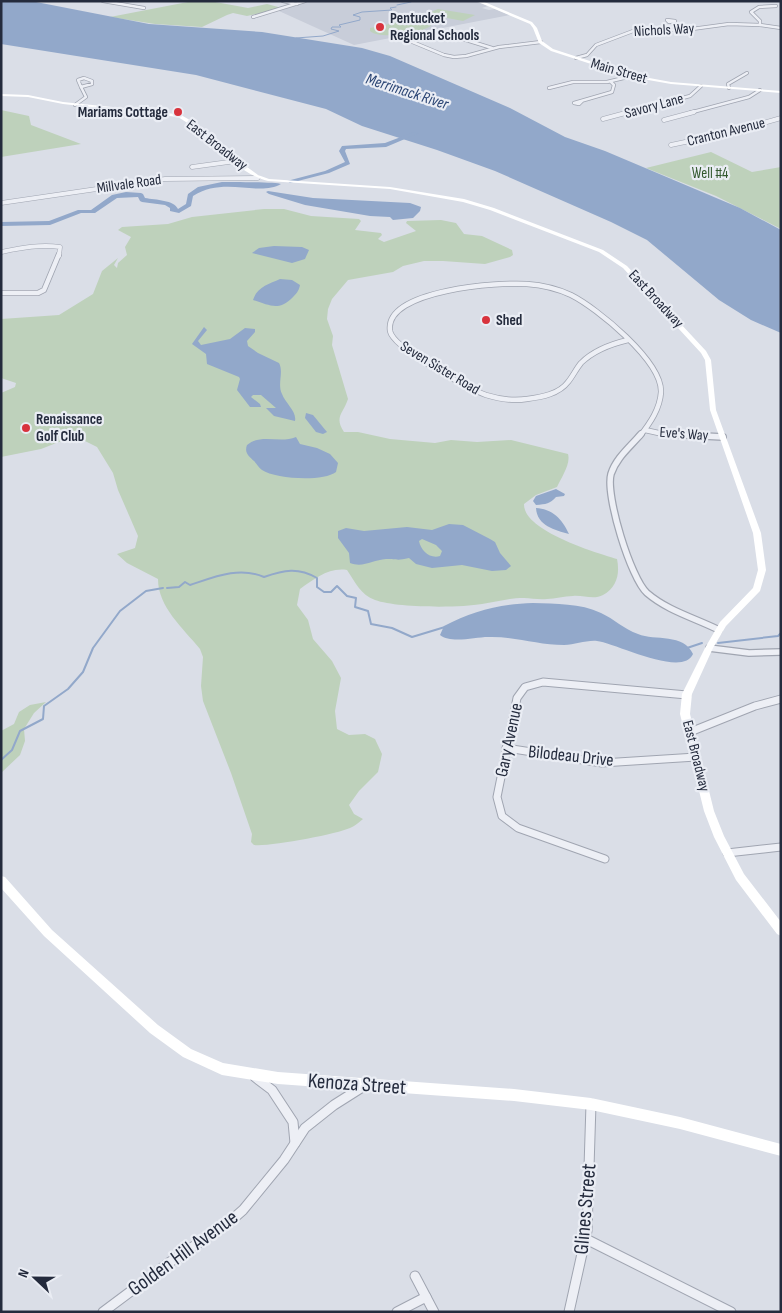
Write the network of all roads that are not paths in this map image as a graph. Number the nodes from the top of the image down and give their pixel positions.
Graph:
1 (103, 1) edge
2 (283, 1) edge
3 (305, 1) edge
4 (478, 1) edge
5 (297, 4) junction
6 (776, 6) dead end
7 (144, 8) dead end
8 (253, 17) dead end
9 (671, 22) dead end
10 (760, 25) junction
11 (781, 28) edge
12 (672, 30) junction
13 (453, 36) dead end
14 (410, 41) dead end
15 (541, 42) junction
16 (493, 49) junction
17 (576, 58) junction
18 (747, 73) dead end
19 (632, 76) junction
20 (611, 82) junction
21 (701, 86) junction
22 (81, 87) junction
23 (550, 88) dead end
24 (729, 88) junction
25 (760, 90) junction
26 (781, 92) edge
27 (1, 95) edge
28 (582, 101) dead end
29 (75, 105) junction
30 (781, 118) edge
31 (603, 119) dead end
32 (664, 120) dead end
33 (671, 145) dead end
34 (236, 161) junction
35 (192, 167) dead end
36 (258, 178) junction
37 (1, 203) edge
38 (1, 252) edge
39 (1, 293) edge
40 (628, 340) junction
41 (645, 430) junction
42 (723, 437) junction
43 (719, 630) junction
44 (710, 648) junction
45 (781, 652) edge
46 (687, 695) junction
47 (781, 699) edge
48 (690, 732) junction
49 (506, 748) junction
50 (696, 758) junction
51 (781, 847) edge
52 (727, 853) junction
53 (605, 859) dead end
54 (1, 880) edge
55 (781, 931) edge
56 (252, 1075) junction
57 (367, 1085) junction
58 (591, 1104) junction
59 (295, 1143) junction
60 (781, 1150) edge
61 (586, 1239) junction
62 (415, 1276) dead end
63 (426, 1297) junction
64 (103, 1312) edge
65 (397, 1312) edge
66 (434, 1312) edge
67 (569, 1312) edge
68 (731, 1312) edge

1 - 7 street
2 - 5 street
3 - 5 street
4 - 15 street, Main Street
5 - 8 street
6 - 10 street
9 - 12 street
10 - 11 street, Nichols Way
10 - 12 street, Nichols Way
12 - 17 street, Nichols Way
13 - 16 street
14 - 16 street
15 - 16 street
15 - 17 street, Main Street
17 - 19 street, Main Street
18 - 24 street
19 - 20 street
19 - 21 street, Main Street
20 - 23 street
20 - 28 street
21 - 24 street, Main Street
21 - 31 street, Savory Lane
22 - 22 street
22 - 29 street
24 - 25 street, Main Street
25 - 26 street, Main Street
25 - 32 street
27 - 29 street, East Broadway
29 - 34 street, East Broadway
30 - 33 street, Cranton Avenue
34 - 35 street
34 - 36 street, East Broadway
36 - 37 street, Millvale Road
36 - 42 street, East Broadway
38 - 39 street
40 - 40 street, Seven Sister Road
40 - 41 street, Seven Sister Road
41 - 42 street, Eve's Way
41 - 43 street, Seven Sister Road
42 - 43 street, East Broadway
43 - 44 street, East Broadway
44 - 45 street
44 - 46 street, East Broadway
46 - 48 street, East Broadway
46 - 49 street, Gary Avenue
47 - 48 street
48 - 50 street, East Broadway
49 - 50 street, Bilodeau Drive
49 - 53 street, Gary Avenue
50 - 52 street, East Broadway
51 - 52 street
52 - 55 street, East Broadway
54 - 56 street, Kenoza Street
56 - 57 street, Kenoza Street
56 - 59 street
57 - 58 street, Kenoza Street
57 - 59 street, Golden Hill Avenue
58 - 60 street, Kenoza Street
58 - 61 street, Glines Street
59 - 64 street, Golden Hill Avenue
61 - 67 street, Glines Street
61 - 68 street
62 - 63 street
63 - 65 street
63 - 66 street

